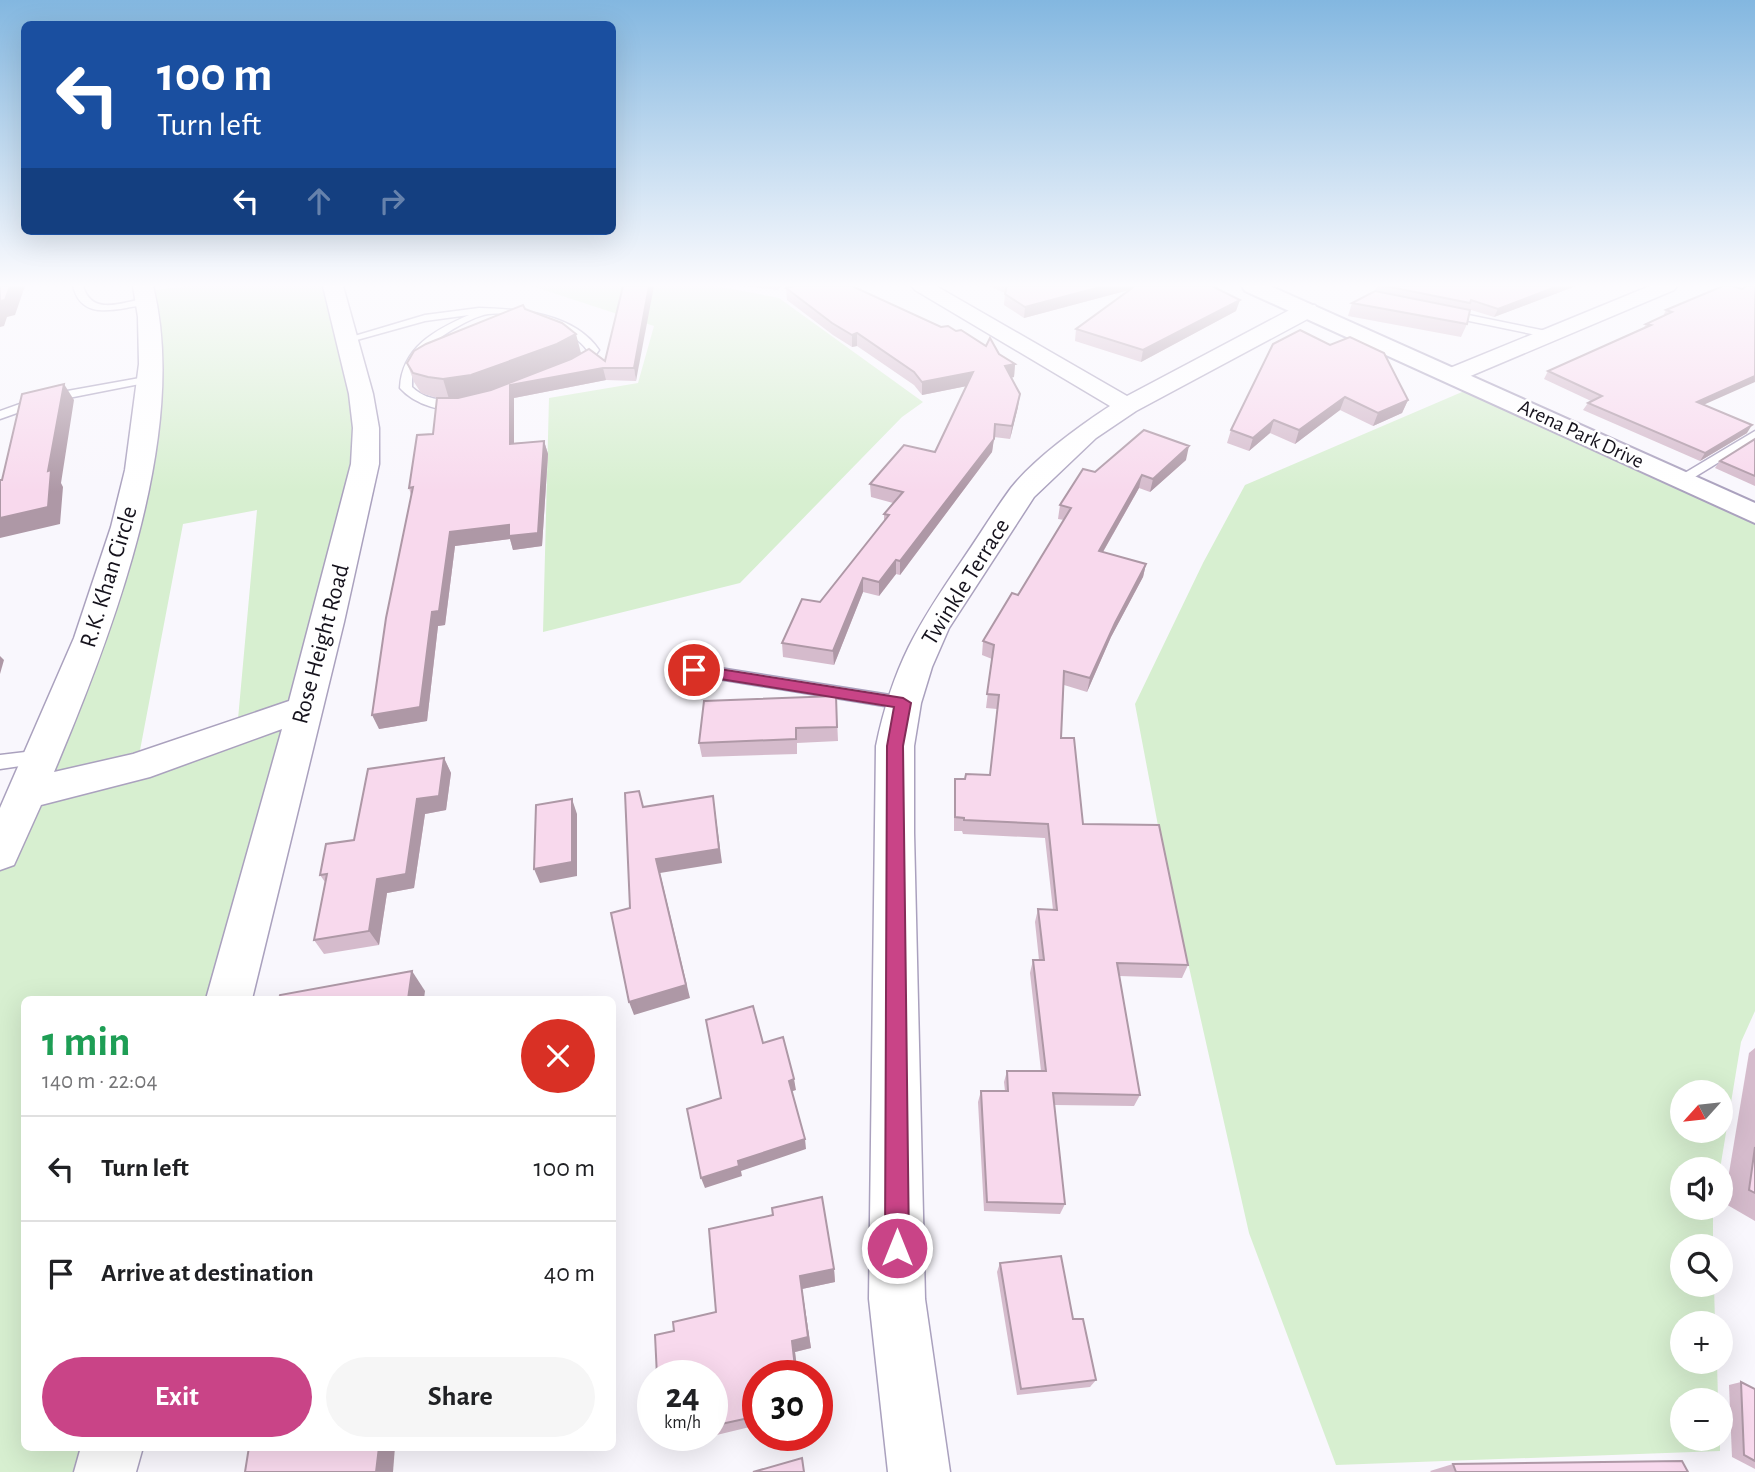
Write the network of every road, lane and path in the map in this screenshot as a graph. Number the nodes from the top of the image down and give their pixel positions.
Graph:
1 (149, 355) edge
2 (350, 355) edge
3 (413, 355) edge
4 (590, 355) edge
5 (1039, 355) edge
6 (1223, 355) edge
7 (1407, 355) edge
8 (1503, 355) edge
9 (564, 370) edge
10 (1453, 375) junction
11 (151, 379) junction
12 (467, 405) edge
13 (1127, 406) junction
14 (0, 415) edge
15 (1755, 435) edge
16 (1680, 480) junction
17 (1755, 514) edge
18 (694, 670) dead end
19 (903, 703) junction
20 (303, 712) junction
21 (42, 757) junction
22 (0, 762) edge
23 (26, 794) junction
24 (0, 853) edge
25 (230, 996) edge
26 (111, 1451) edge
27 (105, 1472) edge
28 (919, 1472) edge

1 - 11 street, R.K. Khan Circle
2 - 20 street, Rose Height Road
3 - 12 lane
4 - 9 lane
5 - 13 street
6 - 13 street, Twinkle Terrace
7 - 10 street, Arena Park Drive
8 - 10 street
10 - 16 street, Arena Park Drive
11 - 14 lane
11 - 21 street, R.K. Khan Circle
13 - 19 street, Twinkle Terrace
15 - 16 lane
16 - 17 street, Arena Park Drive
18 - 19 lane
19 - 28 street, Twinkle Terrace
20 - 23 street
20 - 25 street, Rose Height Road
21 - 22 lane
21 - 23 street, R.K. Khan Circle
23 - 24 street, R.K. Khan Circle
26 - 27 street

